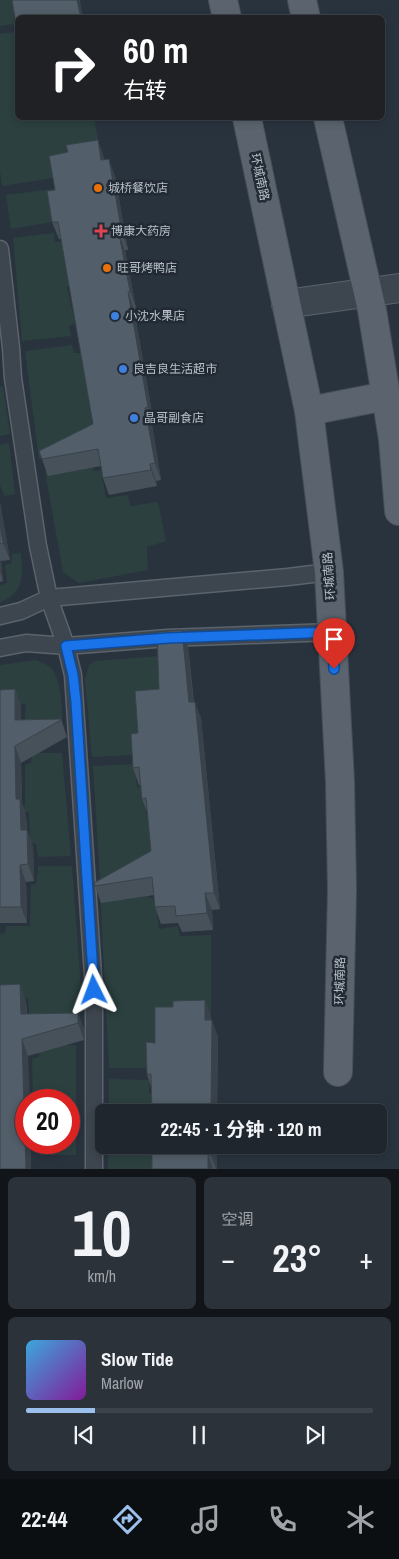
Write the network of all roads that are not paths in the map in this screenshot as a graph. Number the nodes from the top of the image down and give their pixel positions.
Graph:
1 (223, 0) edge
2 (302, 0) edge
3 (226, 15) edge
4 (305, 15) edge
5 (247, 120) edge
6 (328, 120) edge
7 (0, 249) edge
8 (399, 288) edge
9 (370, 301) junction
10 (399, 306) edge
11 (288, 314) junction
12 (386, 396) junction
13 (310, 411) junction
14 (399, 511) edge
15 (329, 572) junction
16 (50, 598) junction
17 (0, 616) edge
18 (333, 632) junction
19 (66, 646) junction
20 (0, 648) edge
21 (338, 1072) dead end
22 (94, 1169) edge

1 - 3 main road
2 - 4 main road
5 - 11 main road, 环城南路
6 - 9 main road
7 - 16 lane
8 - 9 street
9 - 10 street
9 - 11 street
9 - 12 main road
11 - 13 main road, 环城南路
12 - 13 main road
12 - 14 main road
13 - 15 main road, 环城南路
15 - 16 lane
15 - 18 main road, 环城南路
16 - 17 lane
16 - 19 lane
18 - 19 lane
18 - 21 main road, 环城南路
19 - 20 lane
19 - 22 lane

